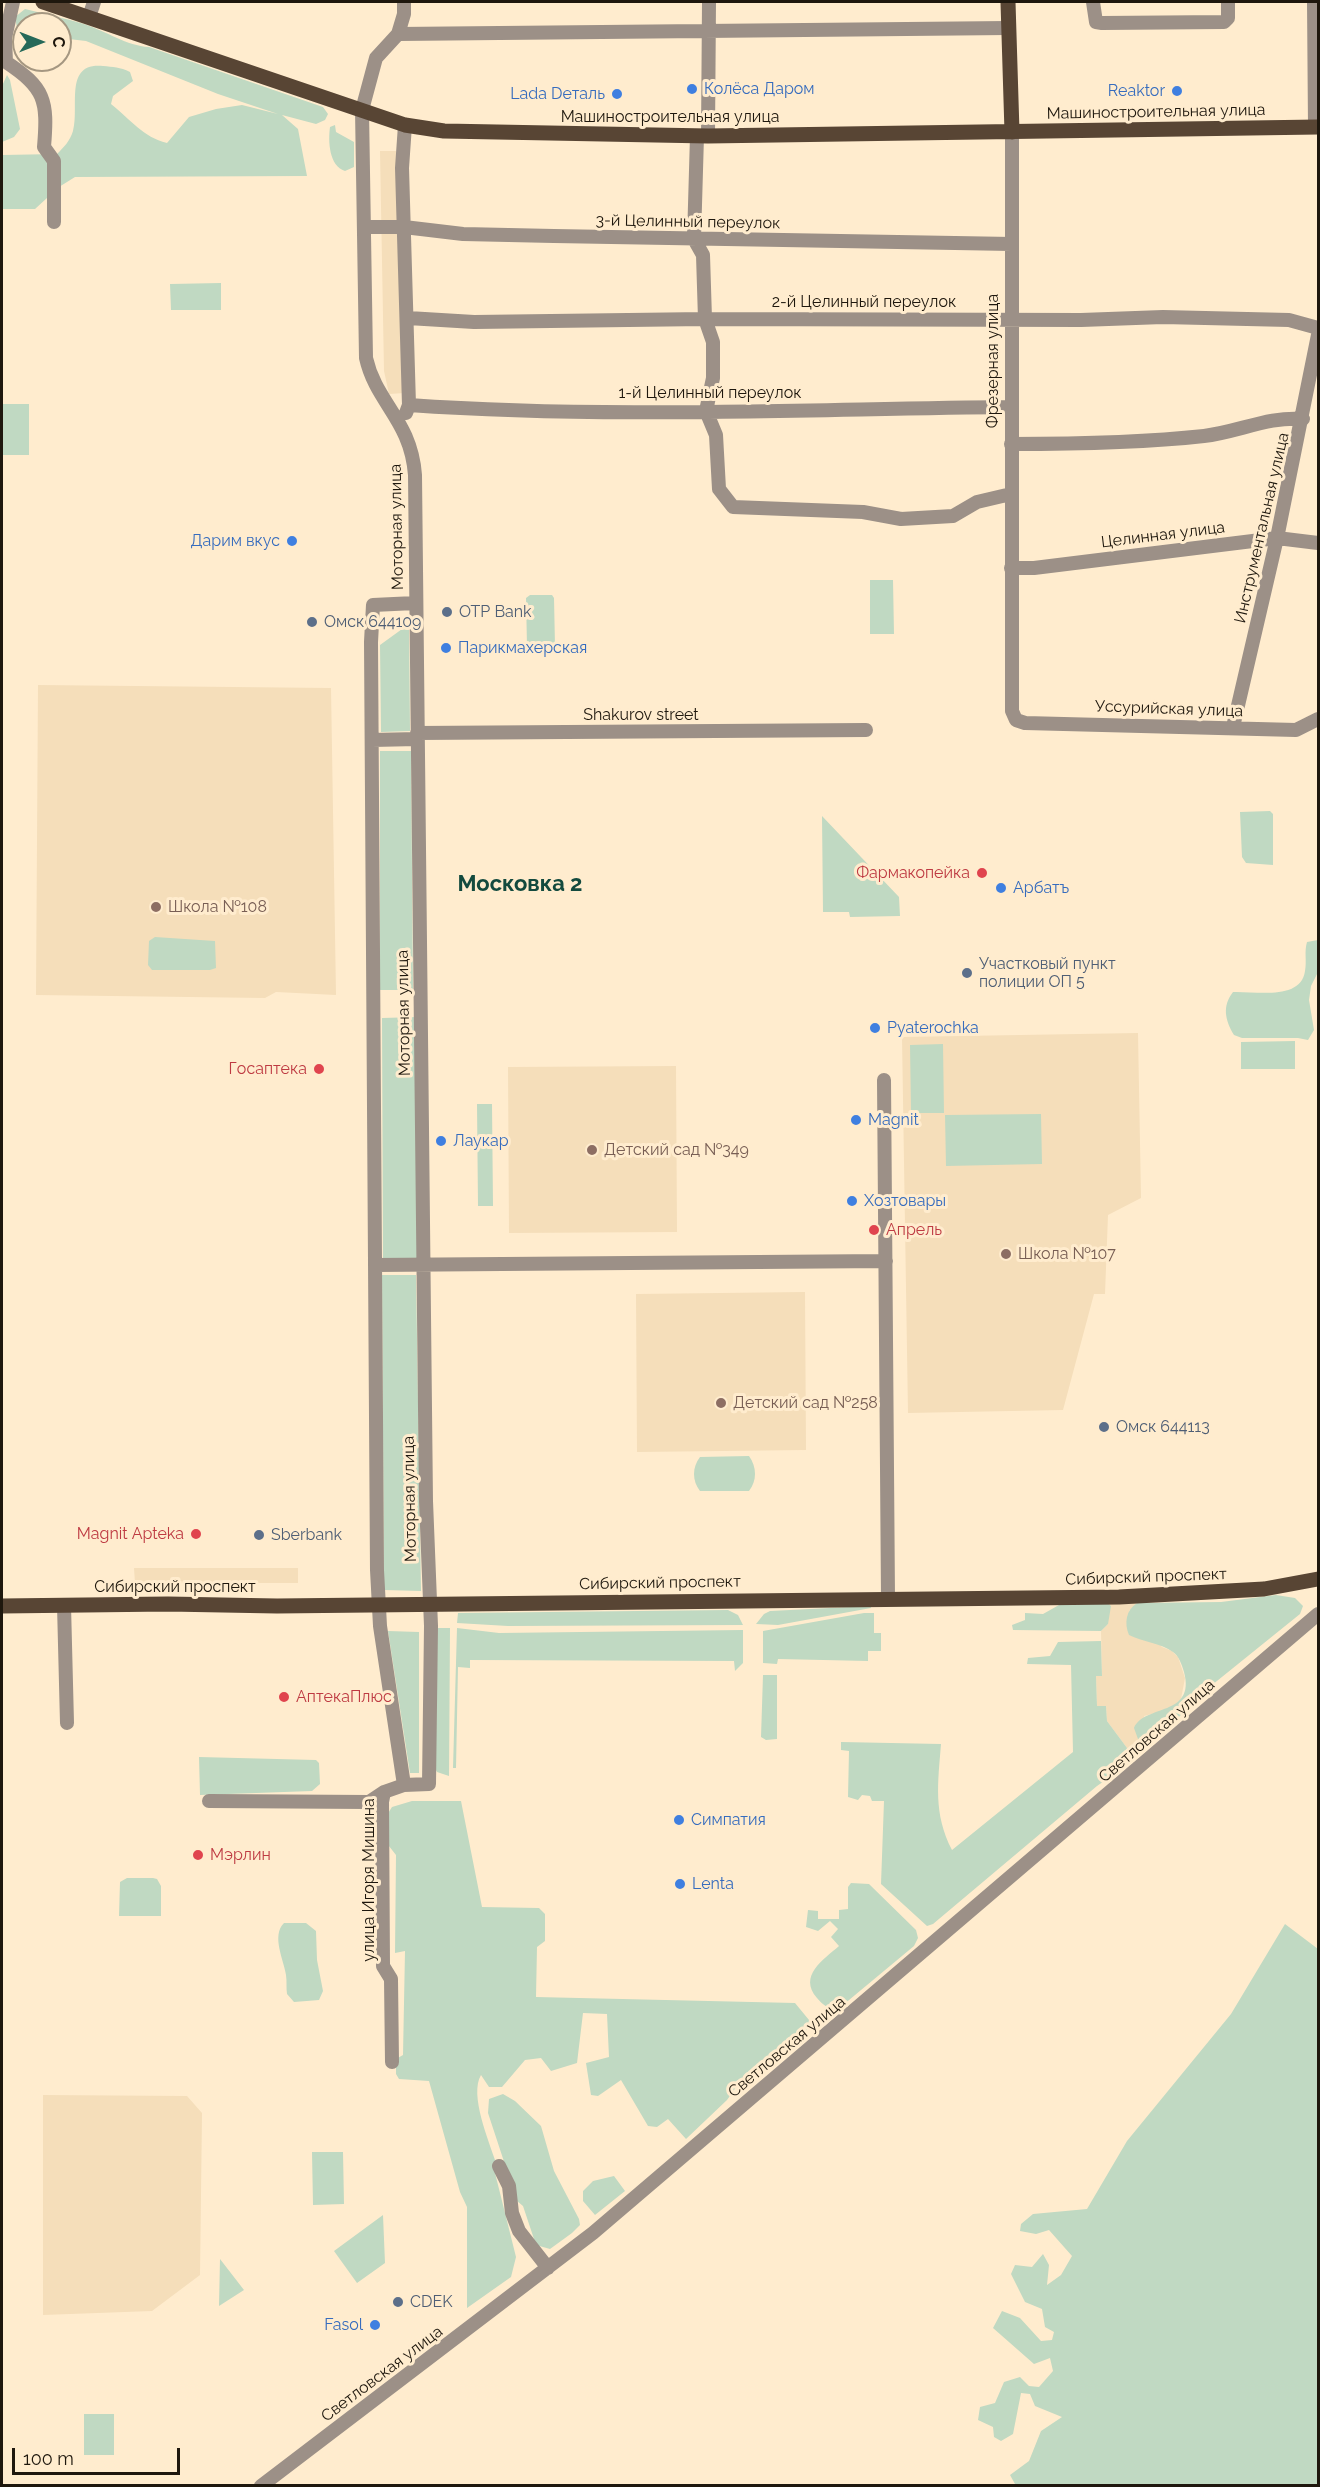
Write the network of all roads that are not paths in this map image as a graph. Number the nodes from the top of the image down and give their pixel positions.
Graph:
1 (13, 2) edge
2 (43, 2) edge
3 (94, 2) edge
4 (404, 2) edge
5 (709, 2) edge
6 (1008, 2) edge
7 (1094, 2) edge
8 (1228, 2) edge
9 (1314, 2) edge
10 (89, 17) junction
11 (1008, 28) junction
12 (709, 31) junction
13 (398, 34) junction
14 (362, 110) junction
15 (405, 125) junction
16 (1317, 127) edge
17 (1012, 132) junction
18 (702, 136) junction
19 (54, 222) dead end
20 (365, 227) junction
21 (404, 227) junction
22 (694, 239) junction
23 (1012, 244) junction
24 (408, 318) junction
25 (705, 319) junction
26 (1012, 319) junction
27 (1318, 328) edge
28 (1318, 335) edge
29 (409, 405) junction
30 (1011, 407) junction
31 (706, 411) junction
32 (1303, 419) junction
33 (401, 423) junction
34 (1011, 444) junction
35 (1011, 494) junction
36 (1277, 538) junction
37 (1318, 543) edge
38 (1011, 568) junction
39 (415, 603) junction
40 (1318, 719) edge
41 (1016, 720) joint
42 (1233, 727) junction
43 (866, 730) dead end
44 (417, 736) junction
45 (372, 740) junction
46 (884, 1080) dead end
47 (886, 1261) junction
48 (423, 1264) junction
49 (375, 1265) junction
50 (1318, 1579) edge
51 (888, 1598) junction
52 (379, 1604) junction
53 (430, 1604) junction
54 (64, 1605) junction
55 (2, 1606) edge
56 (1318, 1614) edge
57 (67, 1723) dead end
58 (404, 1785) junction
59 (384, 1792) junction
60 (209, 1801) dead end
61 (392, 2061) dead end
62 (499, 2166) dead end
63 (548, 2268) junction
64 (261, 2486) edge

1 - 19 street
2 - 10 main road, Машиностроительная улица
3 - 10 street
4 - 13 street
5 - 12 street
6 - 11 main road, Фрезерная улица
7 - 8 street
9 - 16 street
10 - 14 main road, Машиностроительная улица
11 - 12 street
11 - 17 main road, Фрезерная улица
12 - 13 street
12 - 18 street
13 - 14 street, Моторная улица
14 - 15 main road, Машиностроительная улица
14 - 20 street, Моторная улица
15 - 18 main road, Машиностроительная улица
15 - 21 street
16 - 17 main road, Машиностроительная улица
17 - 18 main road, Машиностроительная улица
17 - 23 street, Фрезерная улица
18 - 22 street
20 - 21 street, 3-й Целинный переулок
20 - 33 street, Моторная улица
21 - 22 street, 3-й Целинный переулок
21 - 24 street
22 - 23 street, 3-й Целинный переулок
22 - 25 street
23 - 26 street, Фрезерная улица
24 - 25 street, 2-й Целинный переулок
24 - 29 street
25 - 26 street, 2-й Целинный переулок
25 - 31 street
26 - 27 street, 2-й Целинный переулок
26 - 30 street, Фрезерная улица
28 - 32 street, Инструментальная улица
29 - 31 street, 1-й Целинный переулок
29 - 33 street
30 - 31 street, 1-й Целинный переулок
30 - 34 street, Фрезерная улица
31 - 35 street
32 - 34 street
32 - 36 street, Инструментальная улица
33 - 39 street, Моторная улица
34 - 35 street, Фрезерная улица
35 - 38 street, Фрезерная улица
36 - 37 street, Целинная улица
36 - 38 street, Целинная улица
36 - 42 street, Инструментальная улица
38 - 41 street, Фрезерная улица
39 - 44 street, Моторная улица
39 - 45 street, Моторная улица
40 - 42 street, Уссурийская улица
41 - 42 street, Уссурийская улица
43 - 44 street, Shakurov street
44 - 45 street, Shakurov street
44 - 48 street, Моторная улица
45 - 49 street, Моторная улица
46 - 47 street
47 - 48 street
47 - 51 street
48 - 49 street
48 - 53 street, Моторная улица
49 - 52 street, Моторная улица
50 - 51 main road, Сибирский проспект
51 - 53 main road, Сибирский проспект
52 - 53 main road, Сибирский проспект
52 - 54 main road, Сибирский проспект
52 - 58 street
53 - 58 street, Моторная улица
54 - 55 main road, Сибирский проспект
54 - 57 street
56 - 63 street, Светловская улица
58 - 59 street, улица Игоря Мишина
59 - 60 street
59 - 61 street, улица Игоря Мишина
62 - 63 street
63 - 64 street, Светловская улица

